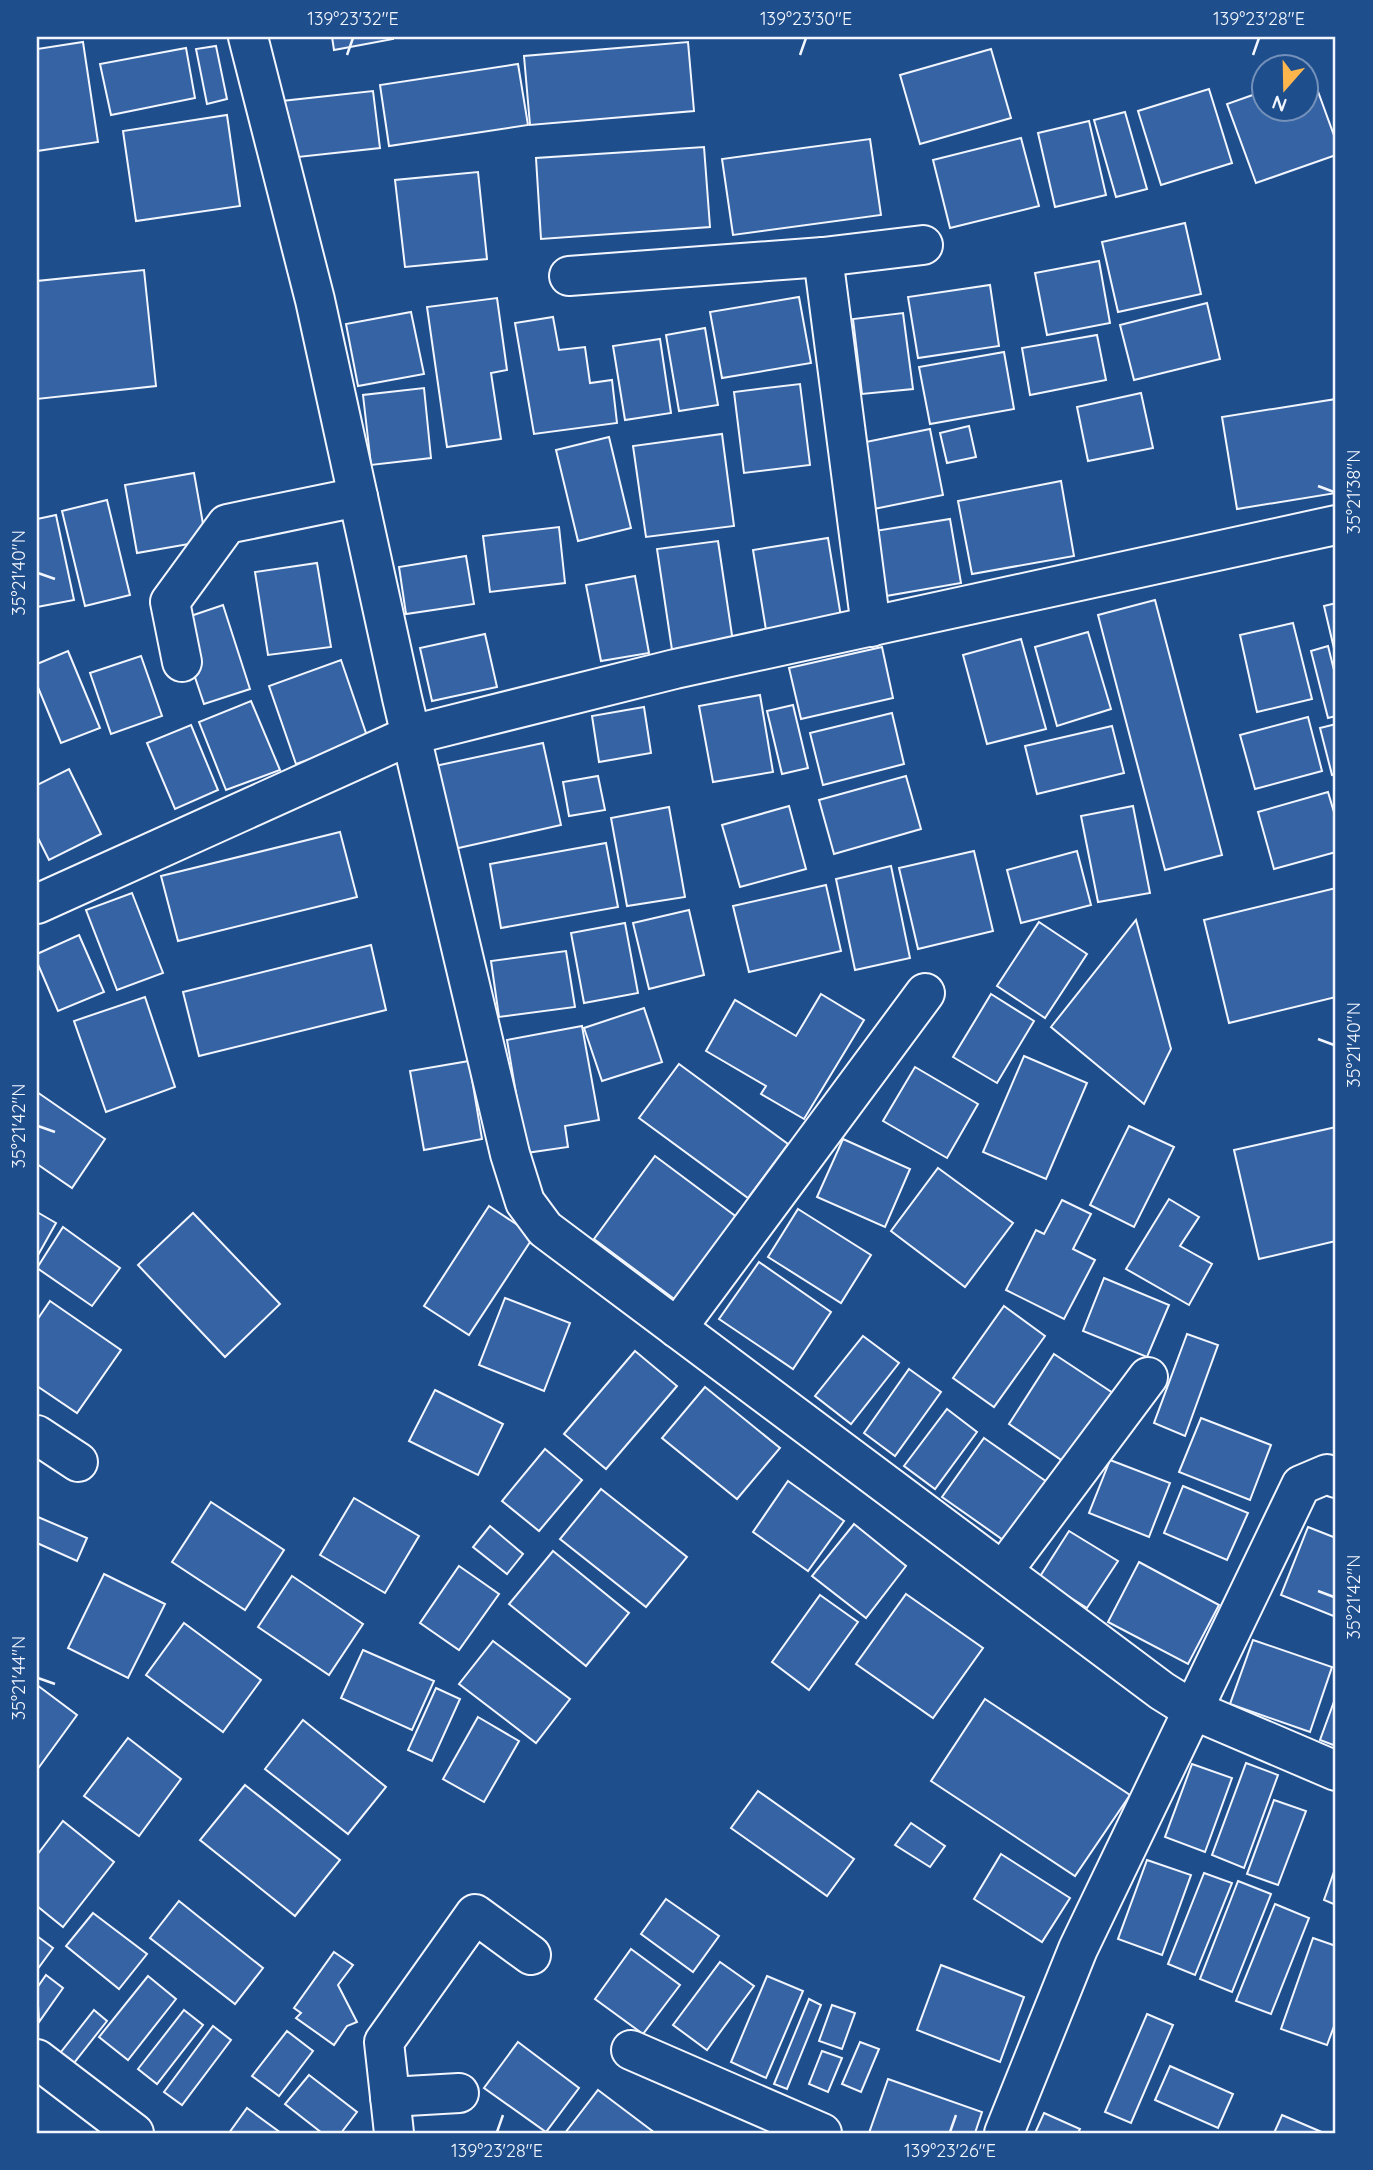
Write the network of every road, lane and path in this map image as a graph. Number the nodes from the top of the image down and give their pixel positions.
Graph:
1 (248, 37) edge
2 (923, 246) dead end
3 (823, 257) junction
4 (569, 276) dead end
5 (358, 497) junction
6 (1336, 525) edge
7 (871, 627) junction
8 (182, 662) dead end
9 (411, 735) junction
10 (37, 904) edge
11 (925, 993) dead end
12 (677, 1328) junction
13 (1148, 1377) dead end
14 (37, 1436) edge
15 (78, 1462) dead end
16 (1336, 1478) edge
17 (1003, 1572) junction
18 (1191, 1709) junction
19 (1336, 1771) edge
20 (531, 1955) dead end
21 (631, 2050) dead end
22 (37, 2059) edge
23 (459, 2093) dead end
24 (392, 2115) edge
25 (134, 2133) edge
26 (822, 2133) edge
27 (1003, 2133) edge

1 - 5 street
2 - 3 street
3 - 4 street
3 - 7 street
5 - 8 street
5 - 9 street
6 - 7 street
7 - 9 street
9 - 10 street
9 - 12 street
11 - 12 street
12 - 17 street
13 - 17 street
14 - 15 street
16 - 18 street
17 - 18 street
18 - 19 street
18 - 27 street
20 - 24 street
21 - 26 street
22 - 25 street
23 - 24 street

